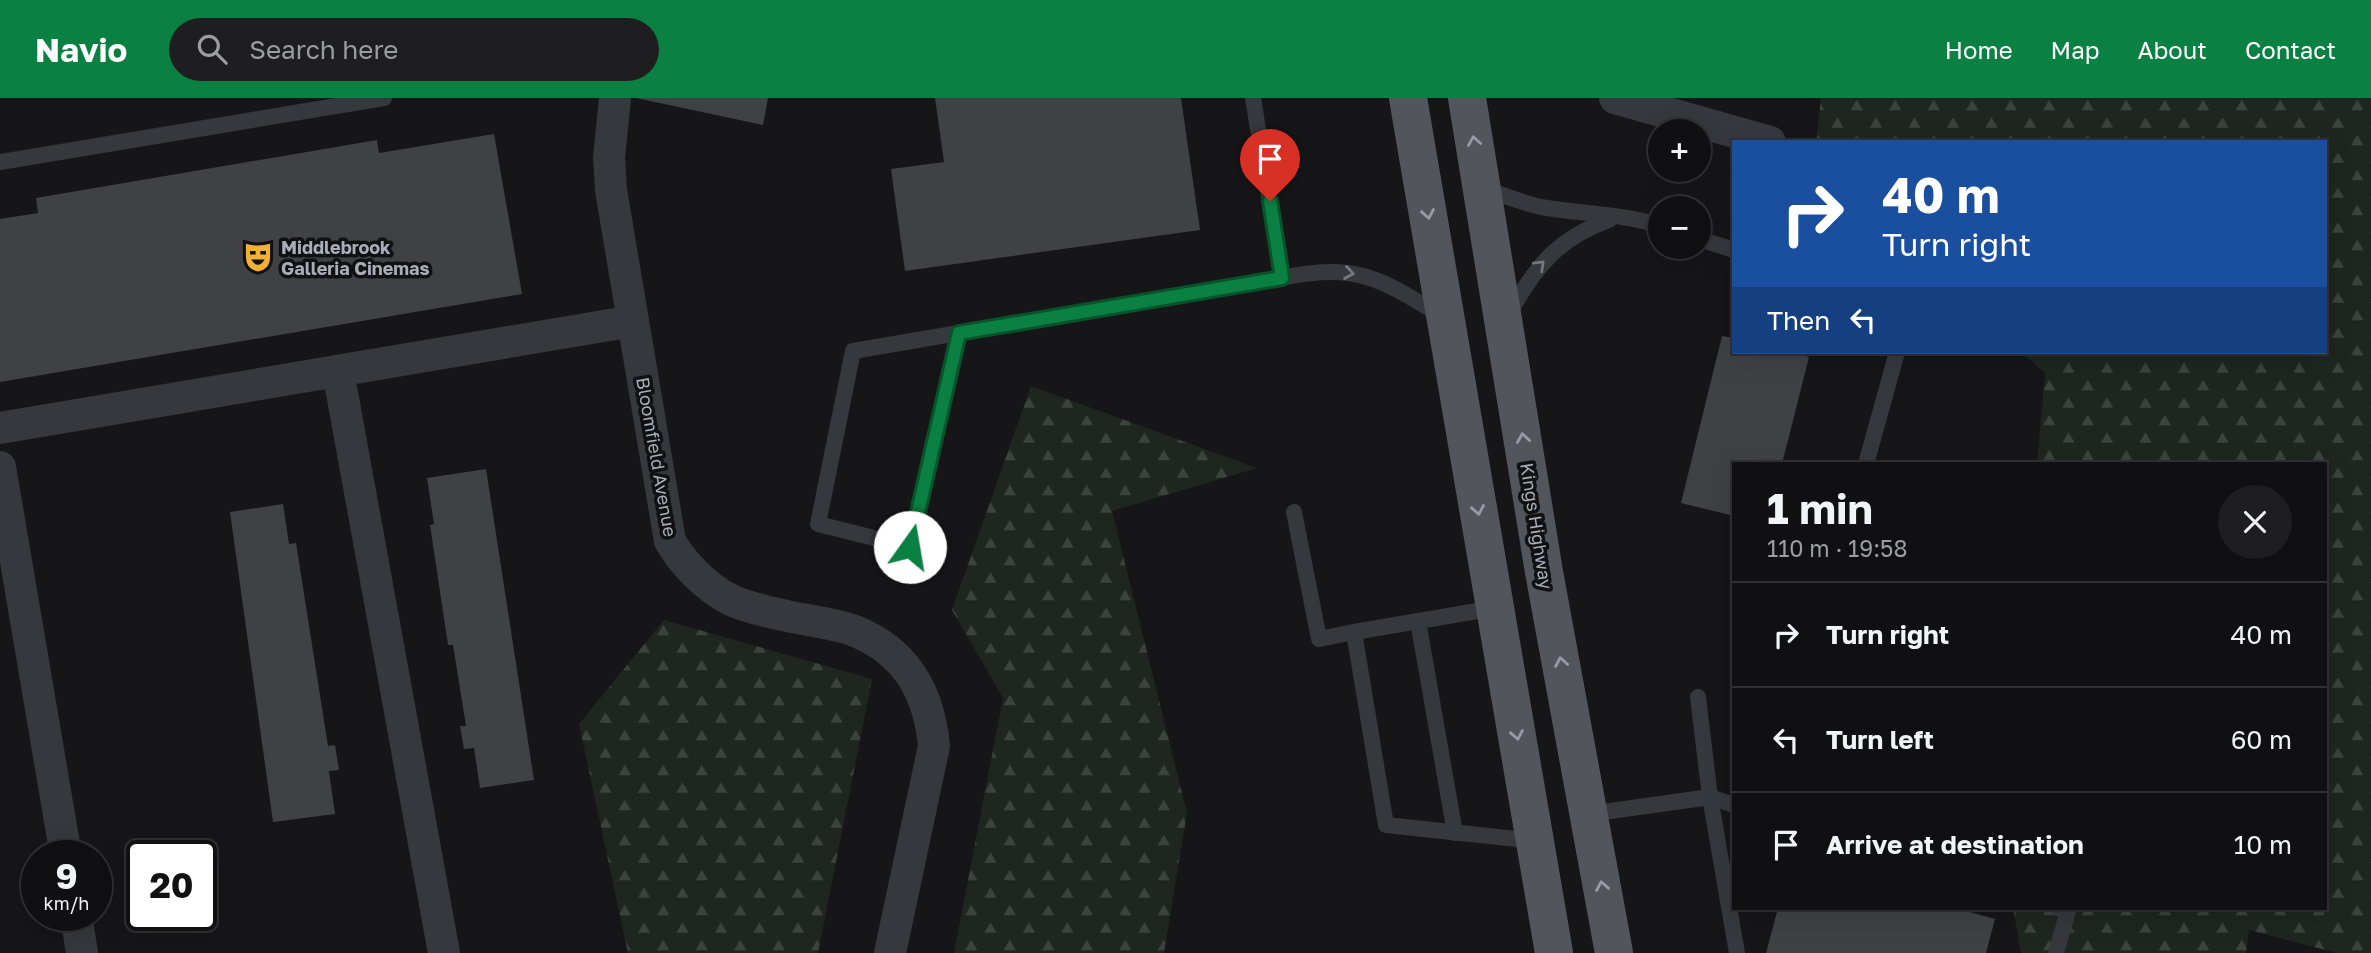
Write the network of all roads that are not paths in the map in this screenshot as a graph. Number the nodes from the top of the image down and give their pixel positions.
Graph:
1 (281, 98) edge
2 (384, 98) edge
3 (615, 98) edge
4 (1253, 98) edge
5 (1408, 98) edge
6 (1468, 98) edge
7 (1615, 98) edge
8 (284, 115) junction
9 (1763, 140) edge
10 (0, 162) edge
11 (1482, 188) junction
12 (1613, 218) junction
13 (1648, 222) edge
14 (1711, 243) edge
15 (1732, 249) edge
16 (1282, 278) junction
17 (1446, 319) junction
18 (633, 321) junction
19 (1504, 322) junction
20 (959, 333) junction
21 (1897, 354) edge
22 (338, 371) junction
23 (0, 428) edge
24 (1867, 462) edge
25 (0, 467) edge
26 (1294, 512) dead end
27 (1495, 608) junction
28 (1418, 621) junction
29 (1354, 632) junction
30 (1698, 697) dead end
31 (1710, 797) junction
32 (1732, 804) edge
33 (1589, 814) junction
34 (1455, 833) junction
35 (63, 840) edge
36 (1535, 841) junction
37 (2065, 910) edge
38 (79, 931) edge
39 (82, 953) edge
40 (444, 953) edge
41 (890, 953) edge
42 (1554, 953) edge
43 (1614, 953) edge
44 (1737, 953) edge
45 (2056, 953) edge

1 - 8 lane
2 - 8 lane
3 - 18 street, Bloomfield Avenue
4 - 16 lane
5 -> 17 main road
11 -> 6 main road, Kings Highway
7 - 9 street
8 - 10 lane
11 - 12 lane
11 - 19 main road, Kings Highway
12 - 13 lane
19 -> 12 lane
14 - 15 lane
16 -> 17 lane
16 - 20 lane
17 -> 27 main road
18 - 22 street
18 - 41 street, Bloomfield Avenue
33 -> 19 main road, Kings Highway
20 - 20 lane
21 - 24 lane
22 - 23 street
22 - 40 street
25 - 35 street
26 - 29 lane
27 - 28 lane
27 -> 36 main road
28 - 29 lane
28 - 34 lane
29 - 34 lane
30 - 31 lane
31 - 32 lane
31 - 33 lane
31 - 44 lane
43 -> 33 main road, Kings Highway
34 - 36 lane
36 - 42 main road
37 - 45 lane
38 - 39 street

